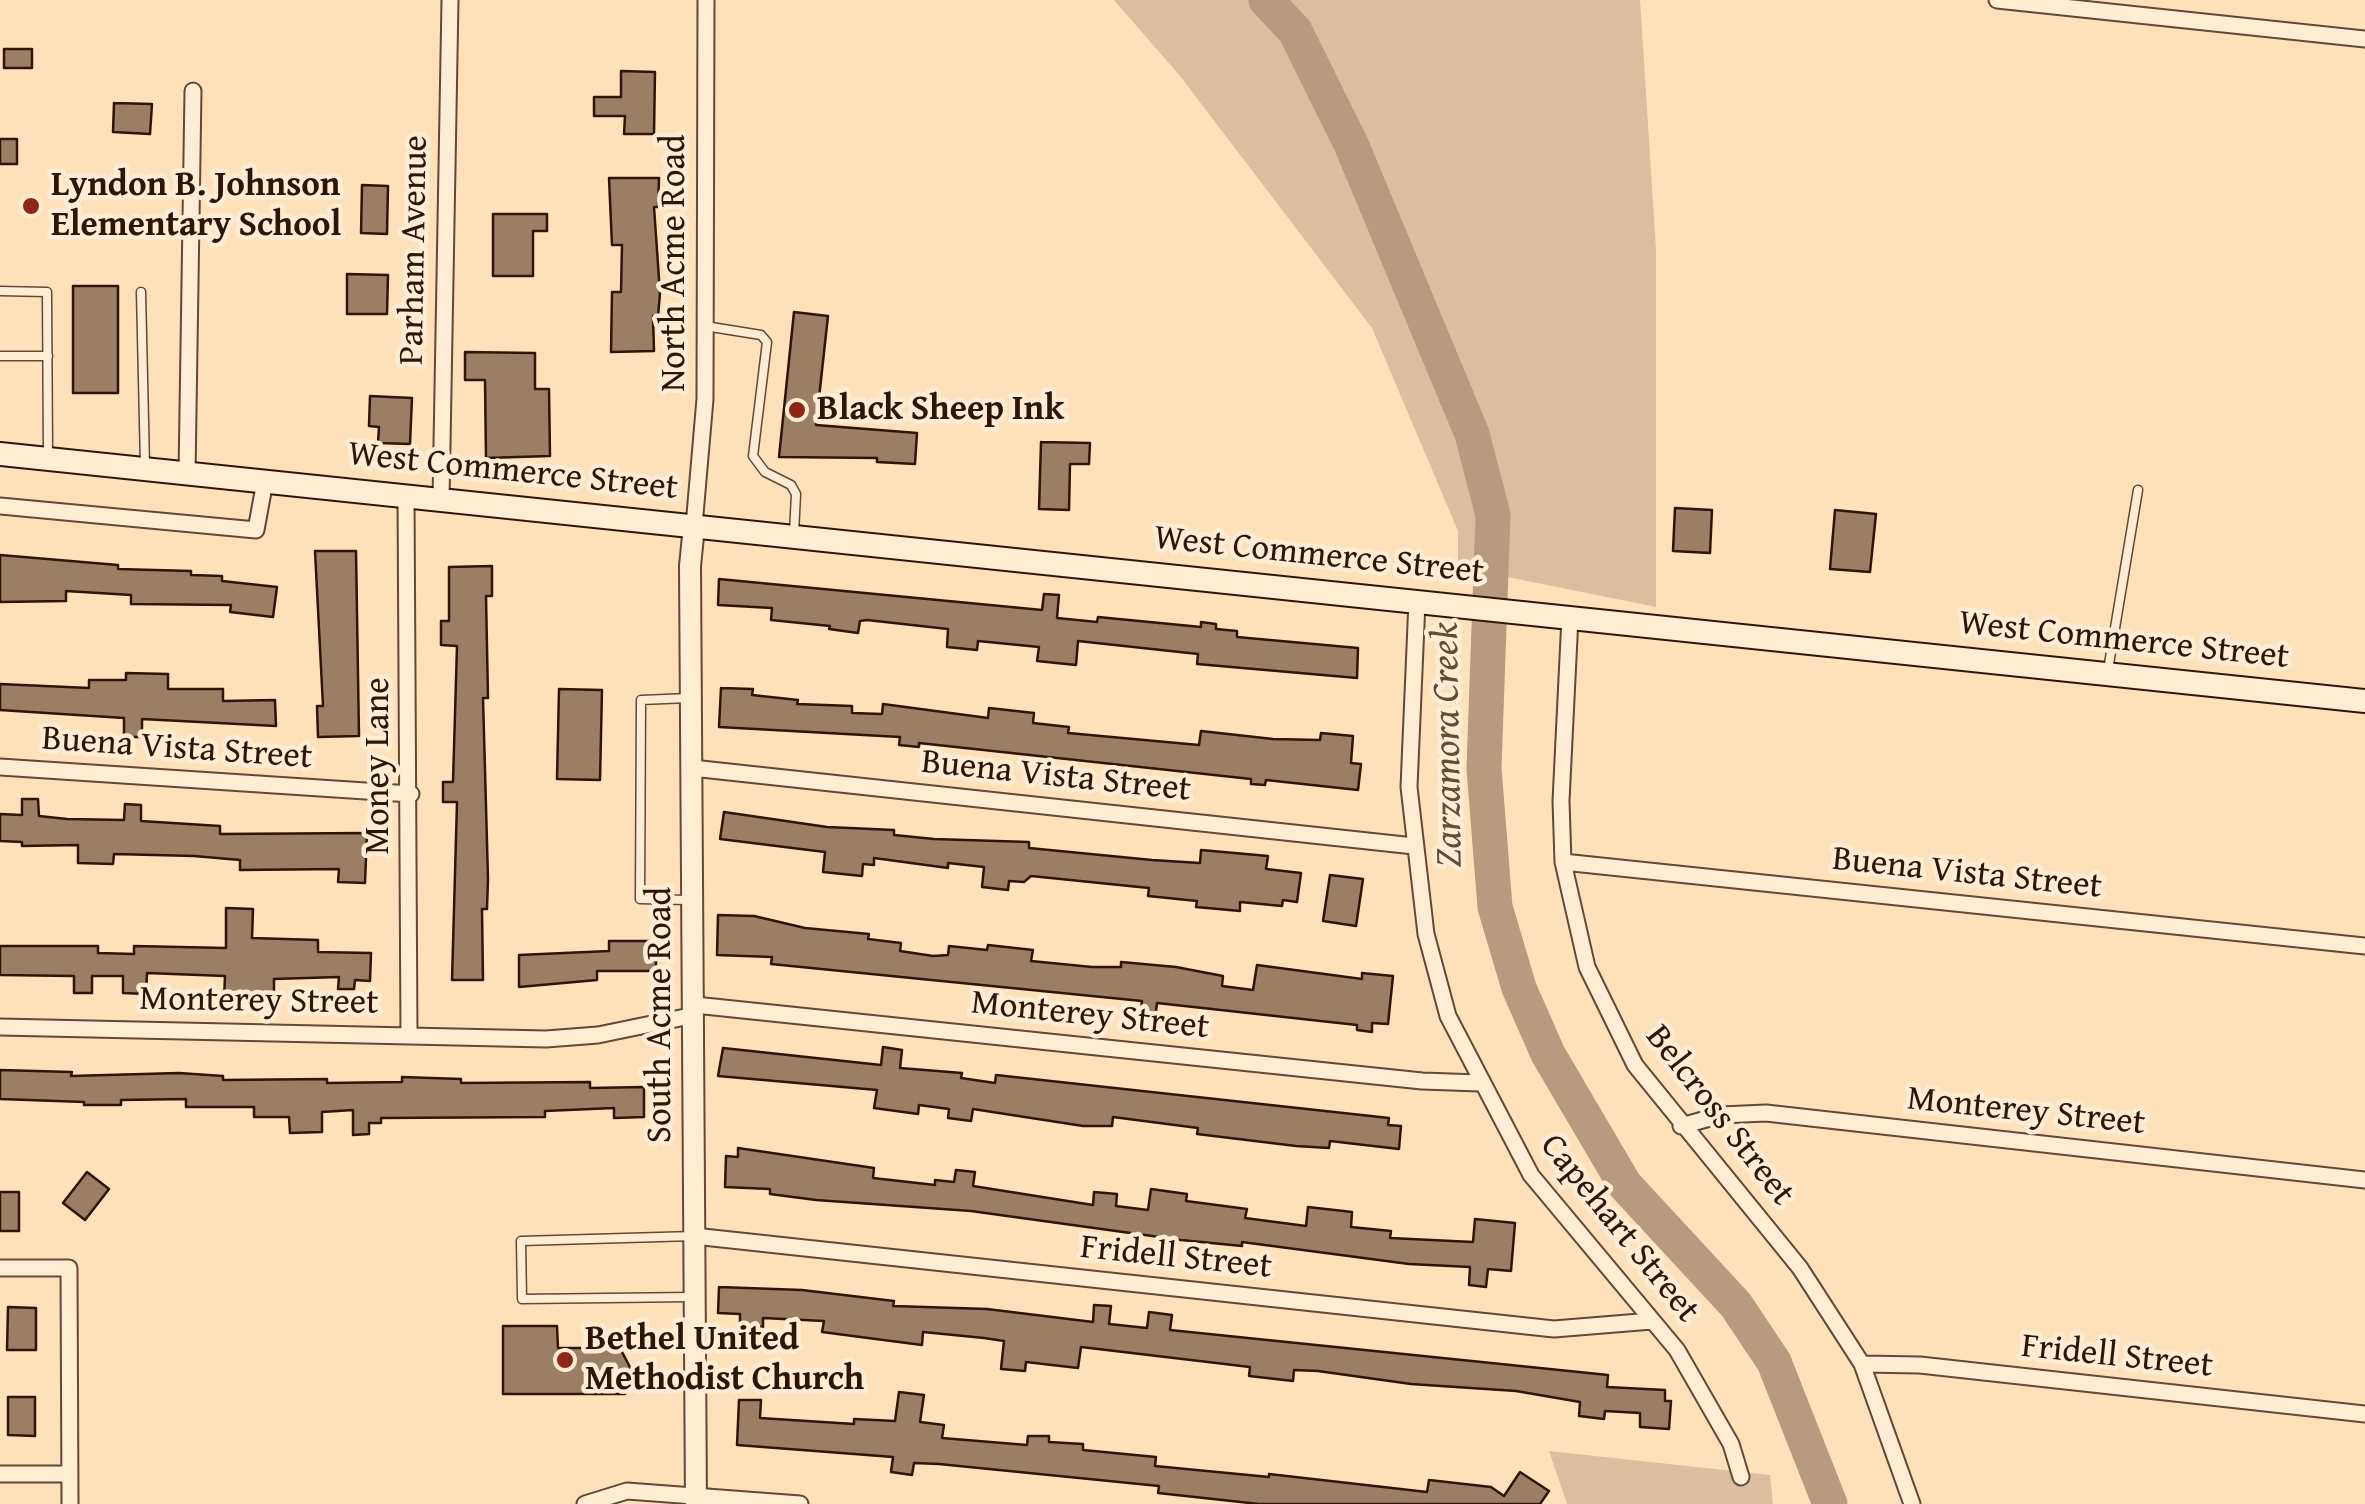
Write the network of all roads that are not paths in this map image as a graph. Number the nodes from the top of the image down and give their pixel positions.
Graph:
1 (450, 0) edge
2 (706, 0) edge
3 (1997, 0) edge
4 (2365, 39) edge
5 (193, 90) dead end
6 (0, 291) edge
7 (141, 292) dead end
8 (705, 326) junction
9 (0, 356) edge
10 (48, 356) junction
11 (0, 454) edge
12 (48, 459) junction
13 (145, 469) junction
14 (187, 474) junction
15 (265, 482) junction
16 (2138, 490) dead end
17 (406, 497) junction
18 (441, 500) junction
19 (0, 506) edge
20 (694, 526) junction
21 (794, 536) junction
22 (1417, 601) junction
23 (1570, 618) junction
24 (2108, 674) junction
25 (691, 698) junction
26 (2365, 701) edge
27 (0, 768) edge
28 (692, 768) junction
29 (411, 794) junction
30 (1414, 846) junction
31 (1562, 862) junction
32 (694, 900) junction
33 (2365, 946) edge
34 (695, 1010) junction
35 (0, 1027) edge
36 (409, 1035) junction
37 (1479, 1083) junction
38 (1681, 1126) junction
39 (2365, 1180) edge
40 (694, 1236) junction
41 (0, 1268) edge
42 (694, 1297) junction
43 (1652, 1321) junction
44 (1862, 1364) junction
45 (2365, 1414) edge
46 (0, 1474) edge
47 (70, 1474) junction
48 (1741, 1478) dead end
49 (696, 1499) edge
50 (70, 1504) edge
51 (585, 1504) edge
52 (800, 1504) edge
53 (1912, 1504) edge

1 - 18 street, Parham Avenue
2 - 8 street, North Acme Road
3 - 4 street
5 - 14 street
6 - 10 lane
7 - 13 lane
8 - 20 street, North Acme Road
8 - 21 lane
9 - 10 lane
10 - 12 lane
11 - 12 main road, West Commerce Street
12 - 13 main road, West Commerce Street
13 - 14 main road, West Commerce Street
14 - 15 main road, West Commerce Street
15 - 17 main road, West Commerce Street
15 - 19 street
16 - 24 lane
17 - 18 main road, West Commerce Street
17 - 29 street, Money Lane
18 - 20 main road, West Commerce Street
20 - 21 main road, West Commerce Street
20 - 25 street, South Acme Road
21 - 22 main road, West Commerce Street
22 - 23 main road, West Commerce Street
22 - 30 street, Capehart Street
23 - 24 main road, West Commerce Street
23 - 31 street, Belcross Street
24 - 26 main road, West Commerce Street
25 - 28 street, South Acme Road
25 - 32 lane
27 - 29 street, Buena Vista Street
28 - 30 street, Buena Vista Street
28 - 32 street, South Acme Road
29 - 36 street, Money Lane
30 - 37 street, Capehart Street
31 - 33 street, Buena Vista Street
31 - 38 street, Belcross Street
32 - 34 street, South Acme Road
34 - 36 street, Monterey Street
34 - 37 street, Monterey Street
34 - 40 street, South Acme Road
35 - 36 street, Monterey Street
37 - 43 street, Capehart Street
38 - 39 street, Monterey Street
38 - 44 street, Belcross Street
40 - 42 street, South Acme Road
40 - 42 lane
40 - 43 street, Fridell Street
41 - 47 street
42 - 49 street, South Acme Road
43 - 48 street, Capehart Street
44 - 45 street, Fridell Street
44 - 53 street, Belcross Street
46 - 47 street
47 - 50 street
49 - 51 street
49 - 52 street

